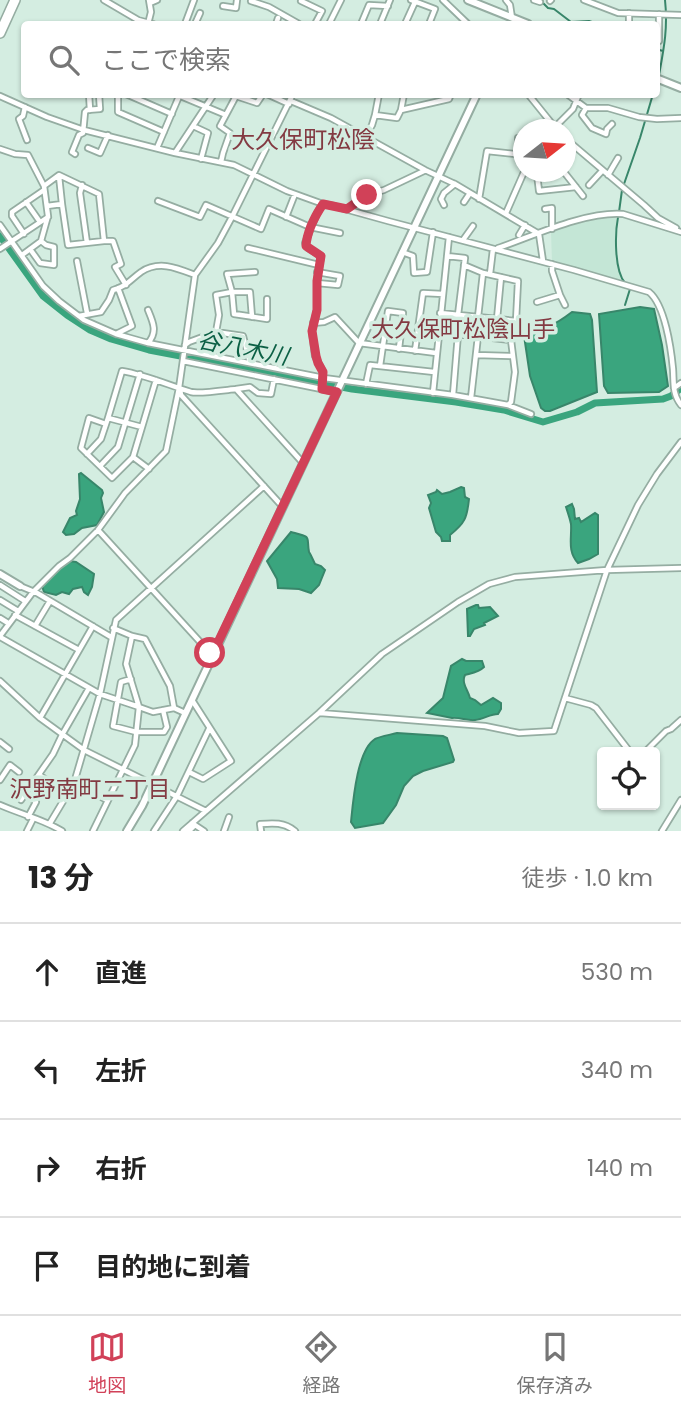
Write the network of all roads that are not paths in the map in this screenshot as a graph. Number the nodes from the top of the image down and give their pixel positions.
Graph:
1 (15, 0) edge
2 (104, 0) edge
3 (157, 0) edge
4 (194, 0) edge
5 (237, 0) edge
6 (341, 0) edge
7 (443, 0) edge
8 (468, 0) edge
9 (506, 0) edge
10 (584, 0) edge
11 (251, 1) edge
12 (301, 1) edge
13 (413, 1) edge
14 (149, 2) edge
15 (389, 3) edge
16 (223, 6) dead end
17 (200, 13) dead end
18 (629, 13) junction
19 (659, 14) junction
20 (681, 15) edge
21 (132, 17) junction
22 (278, 18) dead end
23 (129, 21) edge
24 (142, 21) edge
25 (150, 21) edge
26 (186, 21) edge
27 (196, 21) edge
28 (277, 21) edge
29 (294, 21) edge
30 (316, 21) edge
31 (330, 21) edge
32 (362, 21) edge
33 (381, 21) edge
34 (406, 21) edge
35 (430, 21) edge
36 (465, 21) edge
37 (512, 21) edge
38 (514, 21) edge
39 (629, 21) edge
40 (659, 21) edge
41 (0, 33) edge
42 (660, 80) edge
43 (681, 88) edge
44 (0, 96) edge
45 (89, 98) edge
46 (99, 98) edge
47 (118, 98) edge
48 (135, 98) edge
49 (178, 98) edge
50 (186, 98) edge
51 (212, 98) edge
52 (235, 98) edge
53 (242, 98) edge
54 (261, 98) edge
55 (276, 98) edge
56 (292, 98) edge
57 (378, 98) edge
58 (403, 98) edge
59 (425, 98) edge
60 (449, 98) edge
61 (475, 98) edge
62 (531, 98) edge
63 (572, 98) edge
64 (578, 98) edge
65 (577, 102) junction
66 (290, 103) junction
67 (424, 104) junction
68 (25, 107) junction
69 (206, 107) junction
70 (586, 108) junction
71 (90, 110) junction
72 (401, 110) junction
73 (172, 114) junction
74 (226, 115) junction
75 (375, 115) junction
76 (681, 118) edge
77 (547, 119) edge
78 (564, 119) edge
79 (612, 124) dead end
80 (193, 126) junction
81 (84, 130) junction
82 (164, 132) junction
83 (108, 135) junction
84 (365, 137) junction
85 (27, 139) dead end
86 (88, 148) dead end
87 (157, 148) junction
88 (0, 149) edge
89 (576, 149) edge
90 (175, 153) junction
91 (75, 154) dead end
92 (513, 154) edge
93 (618, 158) dead end
94 (201, 159) junction
95 (221, 162) junction
96 (425, 170) junction
97 (602, 171) junction
98 (253, 174) junction
99 (59, 175) junction
100 (608, 175) junction
101 (439, 176) junction
102 (520, 182) edge
103 (536, 182) edge
104 (572, 182) edge
105 (456, 184) junction
106 (589, 185) dead end
107 (82, 186) junction
108 (576, 187) junction
109 (44, 188) junction
110 (470, 193) junction
111 (295, 194) junction
112 (583, 196) dead end
113 (479, 199) junction
114 (158, 201) dead end
115 (26, 202) junction
116 (464, 202) dead end
117 (62, 204) junction
118 (323, 204) junction
119 (444, 205) dead end
120 (47, 206) junction
121 (347, 209) junction
122 (545, 209) dead end
123 (506, 214) junction
124 (48, 216) junction
125 (232, 217) junction
126 (286, 217) junction
127 (40, 222) junction
128 (0, 225) edge
129 (525, 225) junction
130 (473, 226) dead end
131 (310, 227) junction
132 (414, 227) junction
133 (552, 229) junction
134 (681, 231) edge
135 (432, 232) junction
136 (340, 233) dead end
137 (24, 234) junction
138 (539, 234) junction
139 (519, 235) dead end
140 (449, 237) junction
141 (463, 240) junction
142 (41, 241) junction
143 (104, 241) junction
144 (12, 242) junction
145 (87, 243) junction
146 (1, 247) edge
147 (248, 248) dead end
148 (30, 249) junction
149 (494, 249) junction
150 (402, 252) junction
151 (22, 255) junction
152 (447, 256) junction
153 (77, 261) dead end
154 (543, 261) junction
155 (552, 264) junction
156 (319, 265) junction
157 (464, 265) junction
158 (255, 272) dead end
159 (317, 272) junction
160 (486, 274) junction
161 (195, 275) junction
162 (501, 277) junction
163 (317, 283) junction
164 (126, 285) junction
165 (118, 288) junction
166 (232, 292) junction
167 (443, 294) junction
168 (560, 295) junction
169 (268, 299) dead end
170 (537, 302) dead end
171 (565, 305) dead end
172 (148, 310) dead end
173 (87, 313) junction
174 (440, 313) junction
175 (458, 315) junction
176 (79, 316) junction
177 (251, 317) junction
178 (478, 317) junction
179 (497, 319) junction
180 (313, 323) junction
181 (216, 332) junction
182 (438, 332) junction
183 (116, 334) junction
184 (458, 334) junction
185 (478, 336) junction
186 (148, 343) junction
187 (359, 343) junction
188 (383, 346) junction
189 (184, 348) junction
190 (399, 349) junction
191 (415, 351) junction
192 (436, 354) junction
193 (476, 355) junction
194 (512, 356) junction
195 (183, 361) junction
196 (250, 363) junction
197 (380, 366) junction
198 (434, 372) junction
199 (139, 374) junction
200 (252, 375) junction
201 (324, 378) junction
202 (156, 380) junction
203 (274, 380) junction
204 (341, 380) junction
205 (681, 383) edge
206 (366, 384) junction
207 (180, 387) junction
208 (250, 387) junction
209 (674, 388) junction
210 (236, 389) junction
211 (322, 389) junction
212 (337, 392) junction
213 (433, 393) junction
214 (453, 395) junction
215 (471, 398) junction
216 (508, 405) junction
217 (681, 405) edge
218 (531, 414) dead end
219 (107, 421) junction
220 (125, 422) junction
221 (142, 427) junction
222 (681, 442) edge
223 (87, 454) junction
224 (133, 457) junction
225 (303, 463) junction
226 (100, 466) junction
227 (149, 469) junction
228 (264, 486) junction
229 (282, 506) junction
230 (98, 530) junction
231 (681, 568) edge
232 (607, 570) junction
233 (0, 574) edge
234 (0, 585) edge
235 (20, 586) joint
236 (151, 588) junction
237 (33, 592) junction
238 (0, 600) edge
239 (25, 601) junction
240 (50, 601) junction
241 (16, 613) junction
242 (0, 618) edge
243 (8, 623) junction
244 (35, 626) junction
245 (93, 626) junction
246 (114, 628) junction
247 (132, 636) junction
248 (0, 637) edge
249 (111, 637) junction
250 (79, 650) junction
251 (212, 655) junction
252 (65, 674) junction
253 (131, 679) junction
254 (0, 681) edge
255 (89, 688) junction
256 (100, 694) junction
257 (565, 698) junction
258 (117, 700) junction
259 (192, 700) junction
260 (139, 707) junction
261 (174, 708) junction
262 (163, 710) junction
263 (185, 713) junction
264 (319, 713) junction
265 (40, 718) junction
266 (681, 720) edge
267 (210, 728) junction
268 (136, 733) junction
269 (62, 735) junction
270 (0, 742) edge
271 (626, 747) edge
272 (650, 747) edge
273 (9, 749) dead end
274 (84, 750) junction
275 (122, 769) junction
276 (19, 772) dead end
277 (189, 772) junction
278 (39, 775) junction
279 (0, 780) edge
280 (74, 783) junction
281 (152, 784) junction
282 (26, 794) junction
283 (68, 794) junction
284 (177, 796) junction
285 (21, 800) dead end
286 (107, 800) junction
287 (681, 800) edge
288 (0, 805) edge
289 (206, 811) junction
290 (229, 817) dead end
291 (31, 818) junction
292 (50, 824) junction
293 (194, 824) junction
294 (27, 831) edge
295 (62, 831) edge
296 (93, 831) edge
297 (127, 831) edge
298 (154, 831) edge
299 (183, 831) edge
300 (189, 831) edge
301 (204, 831) edge
302 (224, 831) edge
303 (261, 831) edge
304 (295, 831) edge
305 (662, 831) edge

1 - 41 highway
2 - 21 street
3 - 14 street
4 - 26 street
5 - 16 street
6 - 31 street
7 - 36 street
8 - 37 street
9 - 38 street
10 - 18 street
11 - 29 street
12 - 30 street
13 - 34 street
13 - 35 street
14 - 25 street
15 - 32 street
15 - 33 street
17 - 27 street
18 - 19 street
18 - 39 street
19 - 20 street
19 - 40 street
21 - 23 street
21 - 24 street
22 - 28 street
42 - 43 street
44 - 68 street
45 - 71 street
46 - 71 street
47 - 82 street
48 - 73 street
49 - 73 street
50 - 69 street
51 - 69 street
52 - 74 street
53 - 54 street
55 - 66 street
56 - 66 street
57 - 75 street
58 - 72 street
59 - 67 street
60 - 67 street
61 - 101 street
62 - 77 street
63 - 65 street
64 - 65 street
65 - 70 street
65 - 78 street
66 - 84 street
66 - 98 street
67 - 72 street
68 - 81 street
68 - 85 street
69 - 74 street
69 - 80 street
70 - 76 street
70 - 79 street
71 - 81 street
72 - 75 street
73 - 82 street
74 - 95 street
75 - 84 street
80 - 90 street
80 - 94 street
81 - 83 street
81 - 91 street
82 - 87 street
83 - 86 street
83 - 87 street
84 - 96 street
87 - 90 street
88 - 109 street
89 - 97 street
90 - 94 street
92 - 113 street
93 - 100 street
94 - 95 street
95 - 98 street
96 - 101 street
96 - 121 street
97 - 100 street
97 - 106 street
98 - 111 street
98 - 125 street
99 - 107 street
99 - 109 street
99 - 117 street
100 - 134 street
101 - 105 street
101 - 132 street
102 - 123 street
103 - 108 street
104 - 108 street
105 - 110 street
105 - 119 street
107 - 143 street
107 - 145 street
108 - 112 street
109 - 115 street
109 - 120 street
110 - 113 street
110 - 116 street
111 - 118 street
111 - 126 street
113 - 123 street
114 - 125 street
115 - 127 street
115 - 137 street
117 - 120 street
117 - 145 street
118 - 121 street
118 - 131 street
120 - 124 street
121 - 132 street
122 - 133 street
123 - 129 street
124 - 127 street
124 - 142 street
125 - 126 street
125 - 161 street
126 - 131 street
127 - 137 street
128 - 144 street
129 - 138 street
129 - 139 street
130 - 141 street
131 - 136 street
131 - 156 street
132 - 135 street
132 - 150 street
133 - 134 street
133 - 138 street
135 - 140 street
135 - 150 street
137 - 144 street
138 - 149 street
138 - 154 street
140 - 141 street
140 - 152 street
141 - 149 street
142 - 148 street
142 - 148 street
143 - 145 street
143 - 164 street
144 - 146 street
144 - 151 street
147 - 156 street
148 - 151 street
149 - 154 street
149 - 160 street
150 - 187 street
151 - 176 street
152 - 157 street
152 - 167 street
153 - 173 street
154 - 155 street
155 - 168 street
155 - 209 street
156 - 159 street
157 - 160 street
157 - 175 street
158 - 166 street
159 - 163 street
159 - 163 street
160 - 162 street
160 - 178 street
161 - 164 street
161 - 189 street
162 - 179 street
162 - 179 street
163 - 180 street
164 - 165 street
165 - 173 street
165 - 183 street
166 - 177 street
166 - 177 street
166 - 181 street
167 - 174 street
167 - 191 street
168 - 170 street
168 - 171 street
169 - 177 street
172 - 186 street
173 - 176 street
174 - 175 street
174 - 182 street
175 - 178 street
176 - 183 street
178 - 179 street
180 - 187 street
180 - 201 street
181 - 189 street
181 - 196 street
182 - 184 street
182 - 192 street
183 - 186 street
184 - 185 street
184 - 214 street
185 - 193 street
185 - 194 street
186 - 189 street
187 - 188 street
187 - 204 street
188 - 190 street
188 - 190 street
188 - 197 street
189 - 195 street
189 - 196 street
190 - 191 street
191 - 192 street
192 - 198 street
193 - 194 street
193 - 215 street
194 - 216 street
195 - 200 street
195 - 207 street
196 - 201 street
197 - 198 street
197 - 206 street
198 - 213 street
199 - 202 street
199 - 219 street
199 - 220 street
200 - 203 street
200 - 208 street
201 - 204 street
201 - 211 street
202 - 207 street
202 - 221 street
203 - 208 street
203 - 211 street
204 - 206 street
204 - 212 street
205 - 209 street
206 - 213 street
207 - 210 street
207 - 227 street
207 - 228 street
208 - 210 street
209 - 217 street
210 - 225 street
211 - 212 street
212 - 225 street
213 - 214 street
214 - 215 street
215 - 216 street
216 - 218 street
219 - 220 street
219 - 223 street
219 - 223 street
220 - 221 street
220 - 226 street
221 - 224 street
222 - 232 street
223 - 226 street
224 - 226 street
224 - 227 street
225 - 229 street
227 - 230 street
228 - 229 street
228 - 236 street
229 - 251 street
230 - 236 street
230 - 237 street
231 - 232 street
232 - 257 street
232 - 264 street
233 - 235 street
234 - 239 street
235 - 237 street
236 - 246 street
236 - 251 street
237 - 239 street
237 - 240 street
238 - 241 street
239 - 241 street
240 - 244 street
240 - 245 street
241 - 243 street
241 - 244 street
242 - 243 street
243 - 248 street
244 - 250 street
245 - 249 street
245 - 250 street
246 - 247 street
246 - 249 street
247 - 253 street
247 - 261 street
248 - 252 street
249 - 256 street
250 - 252 street
251 - 259 street
252 - 255 street
252 - 265 street
253 - 258 street
253 - 260 street
254 - 265 street
255 - 256 street
255 - 269 street
256 - 258 street
256 - 274 street
257 - 264 street
257 - 271 street
258 - 260 street
258 - 268 street
259 - 263 street
259 - 267 street
260 - 262 street
260 - 268 street
261 - 262 street
261 - 263 street
262 - 268 street
263 - 281 street
264 - 289 street
265 - 269 street
266 - 272 street
267 - 277 street
267 - 277 street
268 - 275 street
269 - 274 street
269 - 278 street
270 - 273 street
274 - 275 street
274 - 280 street
275 - 281 street
275 - 286 street
276 - 279 street
277 - 284 street
278 - 282 street
278 - 283 street
280 - 283 street
280 - 286 street
281 - 284 street
281 - 297 street
282 - 285 street
282 - 291 street
283 - 292 street
284 - 289 street
284 - 298 street
286 - 296 street
287 - 305 street
288 - 291 street
289 - 293 street
290 - 302 street
291 - 292 street
291 - 294 street
292 - 295 street
293 - 299 street
293 - 300 street
293 - 301 street
303 - 304 street

